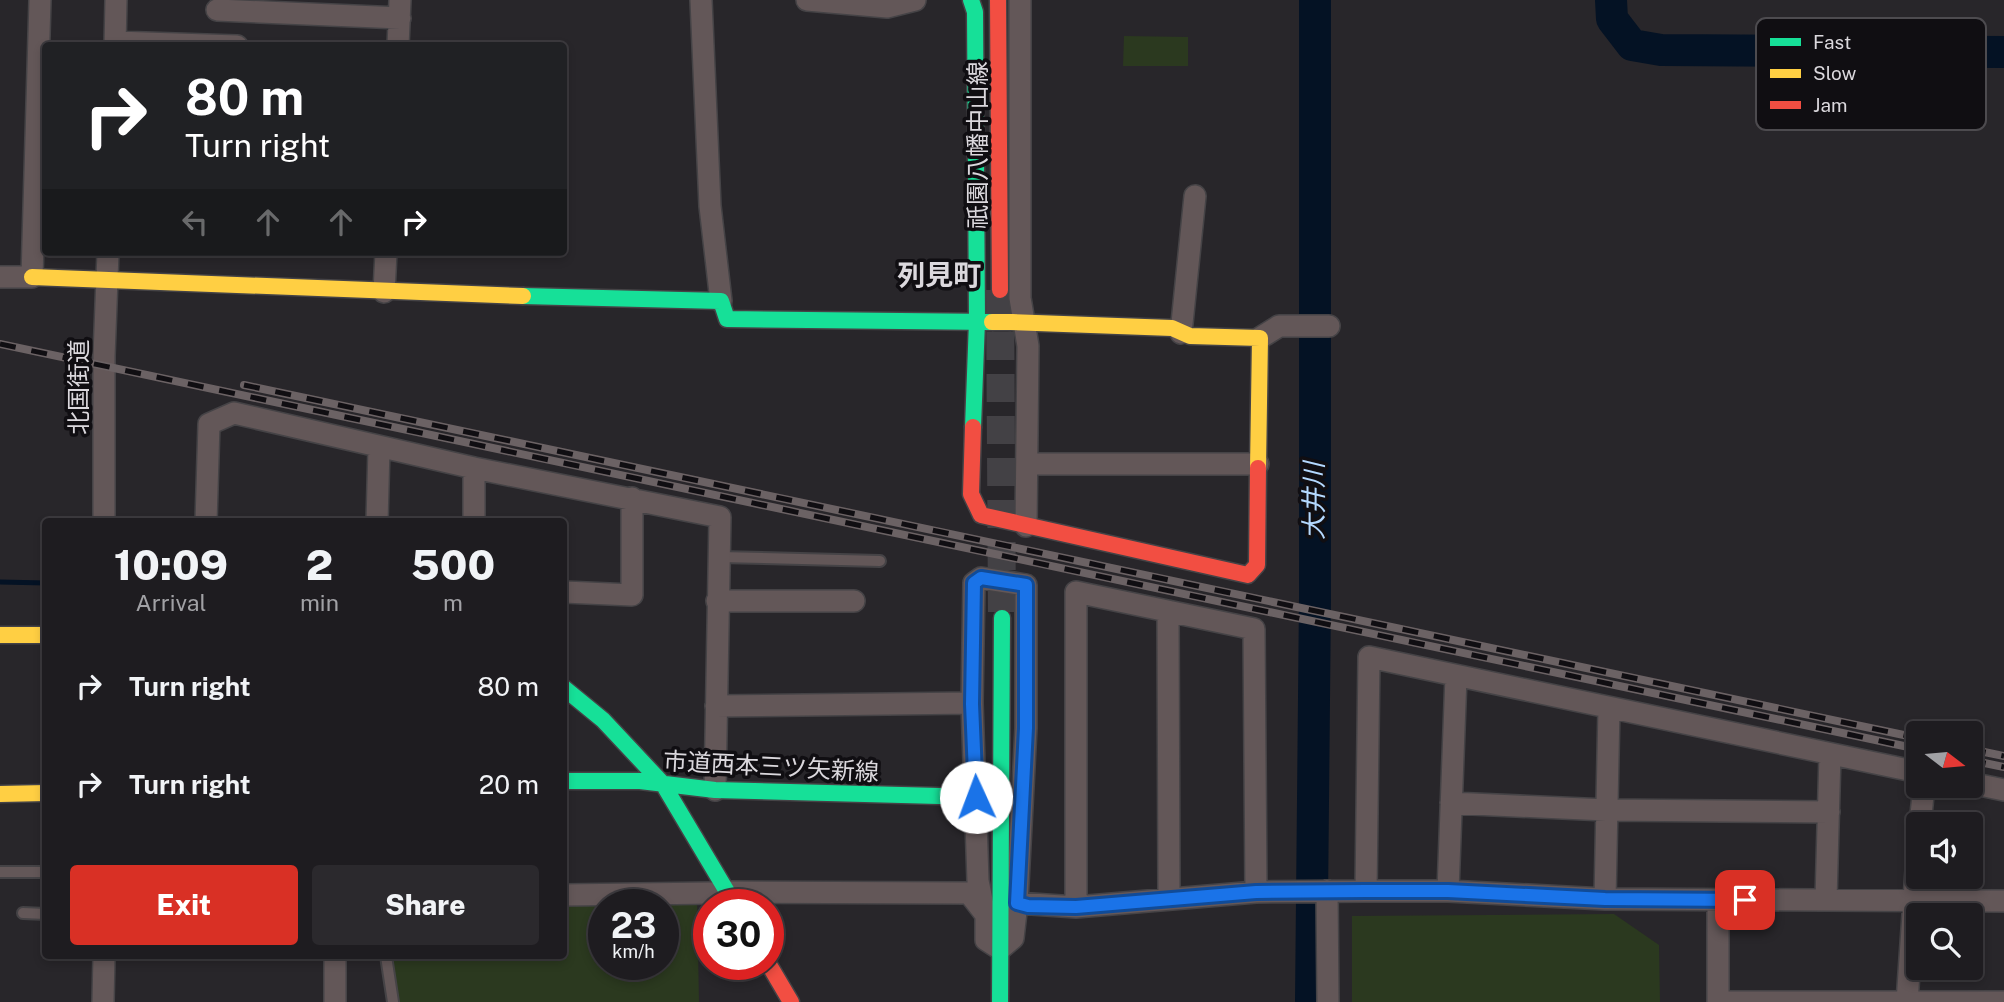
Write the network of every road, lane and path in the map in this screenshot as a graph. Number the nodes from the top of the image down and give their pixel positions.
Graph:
1 (40, 0) edge
2 (116, 0) edge
3 (701, 0) edge
4 (807, 0) edge
5 (915, 0) edge
6 (971, 0) edge
7 (998, 0) edge
8 (1020, 0) edge
9 (400, 9) edge
10 (217, 10) dead end
11 (115, 42) edge
12 (398, 42) edge
13 (1195, 196) dead end
14 (108, 256) edge
15 (386, 256) edge
16 (0, 277) edge
17 (32, 277) junction
18 (107, 279) junction
19 (1000, 290) tunnel mouth
20 (384, 292) junction
21 (721, 301) junction
22 (984, 322) junction
23 (1018, 323) junction
24 (1320, 326) dead end
25 (1181, 333) junction
26 (1259, 338) junction
27 (379, 448) junction
28 (1028, 464) junction
29 (1258, 464) junction
30 (474, 468) junction
31 (632, 498) junction
32 (104, 518) edge
33 (206, 518) edge
34 (377, 518) edge
35 (474, 518) edge
36 (1026, 526) junction
37 (719, 557) junction
38 (880, 561) dead end
39 (567, 592) edge
40 (718, 601) junction
41 (854, 601) dead end
42 (1168, 611) junction
43 (1002, 618) tunnel mouth
44 (0, 635) edge
45 (42, 635) edge
46 (1456, 676) junction
47 (567, 690) edge
48 (972, 704) junction
49 (716, 706) junction
50 (1609, 708) junction
51 (1830, 754) junction
52 (1906, 770) edge
53 (567, 781) edge
54 (663, 784) junction
55 (1983, 786) edge
56 (715, 790) junction
57 (2004, 790) edge
58 (0, 793) edge
59 (42, 793) edge
60 (976, 797) junction
61 (1451, 803) junction
62 (1606, 810) junction
63 (1829, 812) junction
64 (0, 872) edge
65 (42, 872) edge
66 (721, 889) edge
67 (1913, 889) edge
68 (1317, 891) junction
69 (1366, 891) junction
70 (1448, 891) junction
71 (1256, 892) junction
72 (567, 895) edge
73 (784, 896) edge
74 (693, 897) edge
75 (1169, 898) junction
76 (1605, 899) junction
77 (1718, 900) junction
78 (1826, 900) junction
79 (1912, 900) junction
80 (2004, 901) edge
81 (1017, 903) junction
82 (1076, 907) junction
83 (23, 914) dead end
84 (42, 914) edge
85 (986, 915) junction
86 (1000, 949) junction
87 (104, 959) edge
88 (335, 959) edge
89 (386, 959) edge
90 (778, 980) edge
91 (103, 1002) edge
92 (335, 1002) edge
93 (393, 1002) edge
94 (791, 1002) edge
95 (1000, 1002) edge
96 (1328, 1002) edge
97 (1718, 1002) edge
98 (1907, 1002) edge
99 (2004, 1002) edge

1 - 17 street
2 - 11 street
3 - 21 street
4 - 5 street
6 - 22 street
7 - 19 street, 祇園八幡中山線
8 - 23 street
9 - 10 street
9 - 12 street
13 - 25 street
14 - 18 street, 北国街道
15 - 20 street
16 - 17 street
17 - 18 street
18 - 20 street
18 - 32 street, 北国街道
20 - 21 street
21 - 22 street
22 - 23 street, bridge
22 - 36 street
23 - 25 street
23 - 28 street
24 - 26 street
25 - 26 street
26 - 29 street
27 - 30 street
27 - 33 street
27 - 34 street
28 - 29 street
28 - 36 street
29 - 36 street
30 - 31 street
30 - 35 street
31 - 37 street
31 - 39 street
37 - 38 lane
37 - 40 street
40 - 41 street
40 - 49 street
42 - 71 street
42 - 75 street
42 - 82 street
43 - 86 street
44 - 45 street
46 - 50 street
46 - 61 street
46 - 69 street
47 - 54 street
48 - 49 street
48 - 60 street
48 - 81 street
49 - 56 street
50 - 51 street
50 - 62 street
51 - 52 street
51 - 63 street
53 - 54 street, 市道西本三ツ矢新線
54 - 56 street, 市道西本三ツ矢新線
54 - 66 street
55 - 57 street
56 - 60 street, 市道西本三ツ矢新線
58 - 59 street
60 - 85 street
61 - 62 street
61 - 70 street
62 - 63 street
62 - 76 street
63 - 78 street
64 - 65 lane
67 - 79 street
68 - 69 street
68 - 71 street
68 - 96 street
69 - 70 street
70 - 76 street
71 - 75 street
72 - 74 street
73 - 85 street
75 - 82 street
76 - 77 street
77 - 78 street
77 - 97 street
78 - 79 street
79 - 80 street
79 - 98 street
81 - 82 street
81 - 86 street
83 - 84 lane
85 - 86 street
86 - 95 street
87 - 91 street
88 - 92 street
89 - 93 lane
90 - 94 street
97 - 98 street
98 - 99 street

